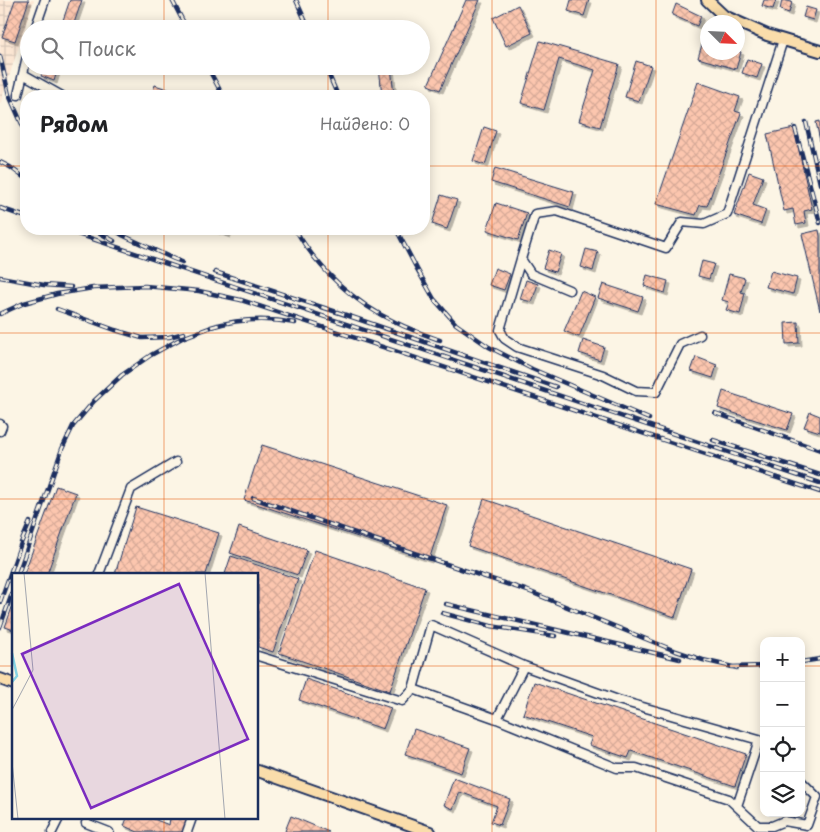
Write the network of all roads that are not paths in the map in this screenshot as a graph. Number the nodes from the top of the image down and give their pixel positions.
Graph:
1 (45, 0) edge
2 (707, 0) edge
3 (38, 20) edge
4 (783, 40) junction
5 (820, 51) edge
6 (23, 75) edge
7 (25, 75) edge
8 (51, 90) edge
9 (18, 95) dead end
10 (521, 259) junction
11 (569, 290) dead end
12 (700, 335) dead end
13 (0, 424) edge
14 (0, 431) edge
15 (176, 462) dead end
16 (99, 573) edge
17 (259, 656) edge
18 (524, 666) junction
19 (0, 679) edge
20 (12, 683) edge
21 (413, 689) junction
22 (497, 719) junction
23 (760, 741) edge
24 (760, 747) edge
25 (259, 771) edge
26 (805, 785) edge
27 (737, 806) junction
28 (58, 820) edge
29 (191, 820) edge
30 (86, 823) dead end
31 (52, 832) edge
32 (109, 832) edge
33 (187, 832) edge
34 (430, 832) edge

1 - 3 street
2 - 4 main road
4 - 5 main road
4 - 10 street
6 - 9 street
7 - 8 street
10 - 11 street
10 - 12 street
13 - 14 street
15 - 16 street
17 - 21 street
18 - 21 street
18 - 22 street
18 - 23 street
19 - 20 main road
21 - 22 street
22 - 27 street
24 - 27 street
25 - 34 main road
26 - 27 street
28 - 31 street
29 - 33 street
30 - 32 street

